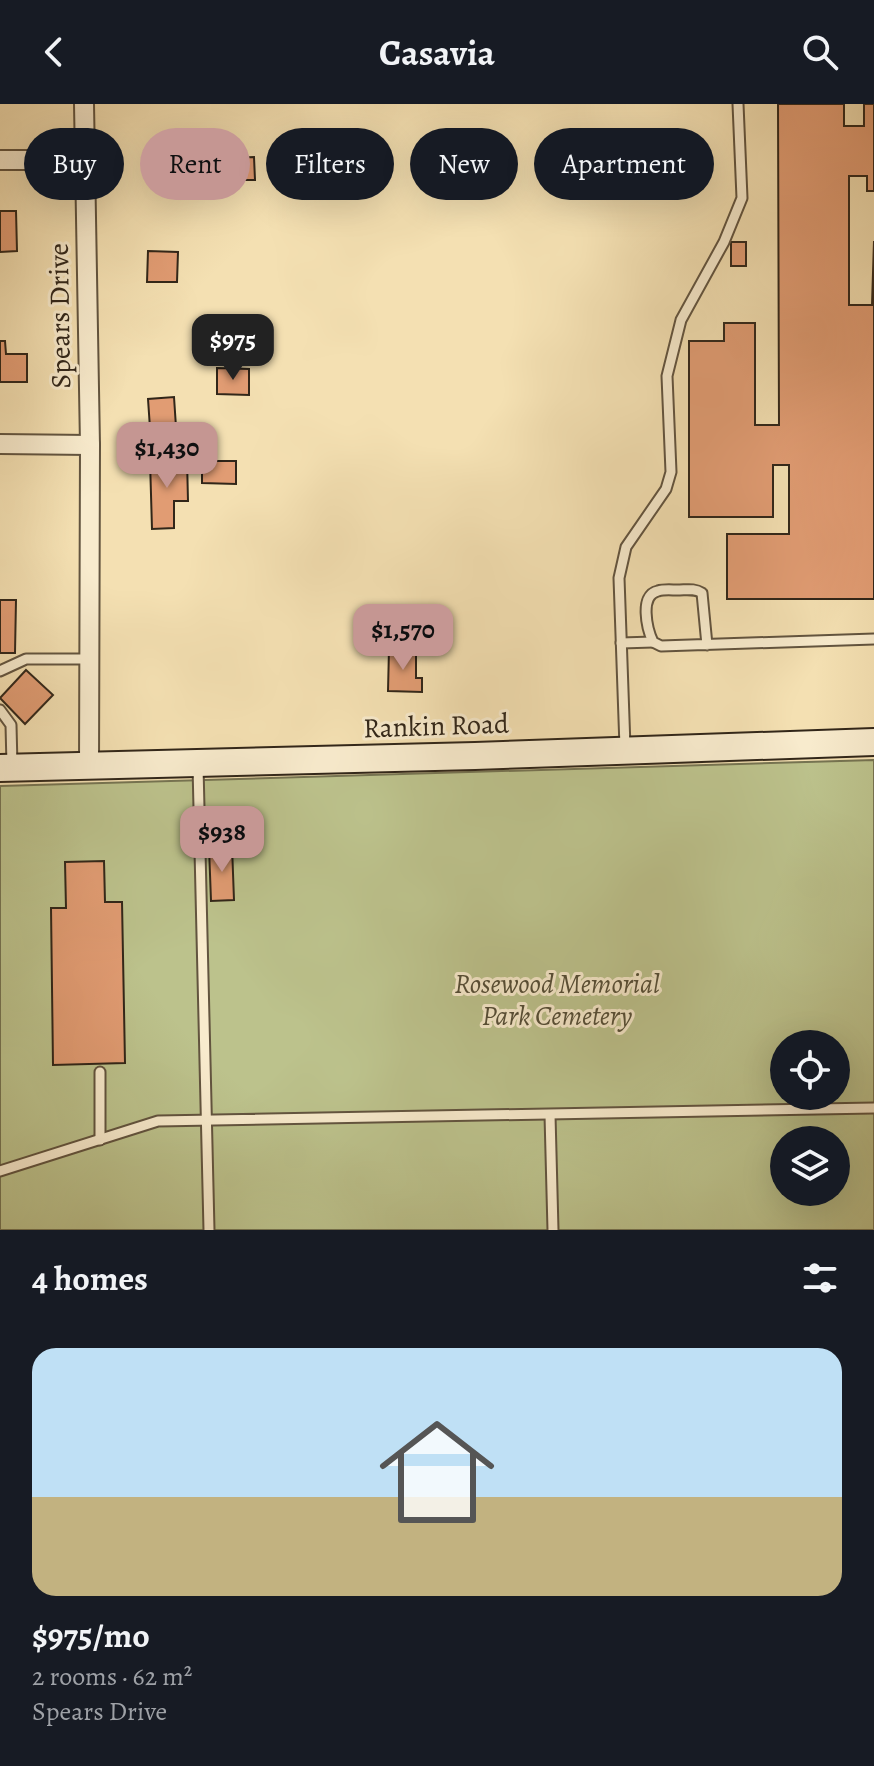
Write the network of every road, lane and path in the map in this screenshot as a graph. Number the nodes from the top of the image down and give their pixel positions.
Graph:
1 (84, 104) edge
2 (738, 104) edge
3 (84, 128) edge
4 (0, 160) edge
5 (24, 160) edge
6 (85, 200) edge
7 (0, 444) edge
8 (90, 445) junction
9 (874, 639) edge
10 (653, 642) junction
11 (621, 643) junction
12 (707, 645) junction
13 (89, 659) junction
14 (0, 671) edge
15 (0, 710) edge
16 (874, 742) edge
17 (625, 751) junction
18 (198, 764) junction
19 (89, 767) junction
20 (6, 768) edge
21 (100, 1072) dead end
22 (874, 1108) edge
23 (550, 1115) junction
24 (207, 1119) junction
25 (100, 1140) junction
26 (0, 1171) edge
27 (209, 1230) edge
28 (553, 1230) edge

1 - 3 street, Spears Drive
2 - 11 lane
4 - 5 street
6 - 8 street, Spears Drive
7 - 8 street
8 - 13 street, Spears Drive
9 - 12 lane
10 - 11 lane
10 - 12 lane
10 - 12 lane
11 - 17 lane
13 - 14 lane
13 - 19 street, Spears Drive
15 - 20 lane
16 - 17 street, Rankin Road
17 - 18 street, Rankin Road
18 - 19 street, Rankin Road
18 - 24 lane
19 - 20 street, Rankin Road
21 - 25 lane
22 - 23 lane
23 - 24 lane
23 - 28 lane
24 - 25 lane
24 - 27 lane
25 - 26 lane

